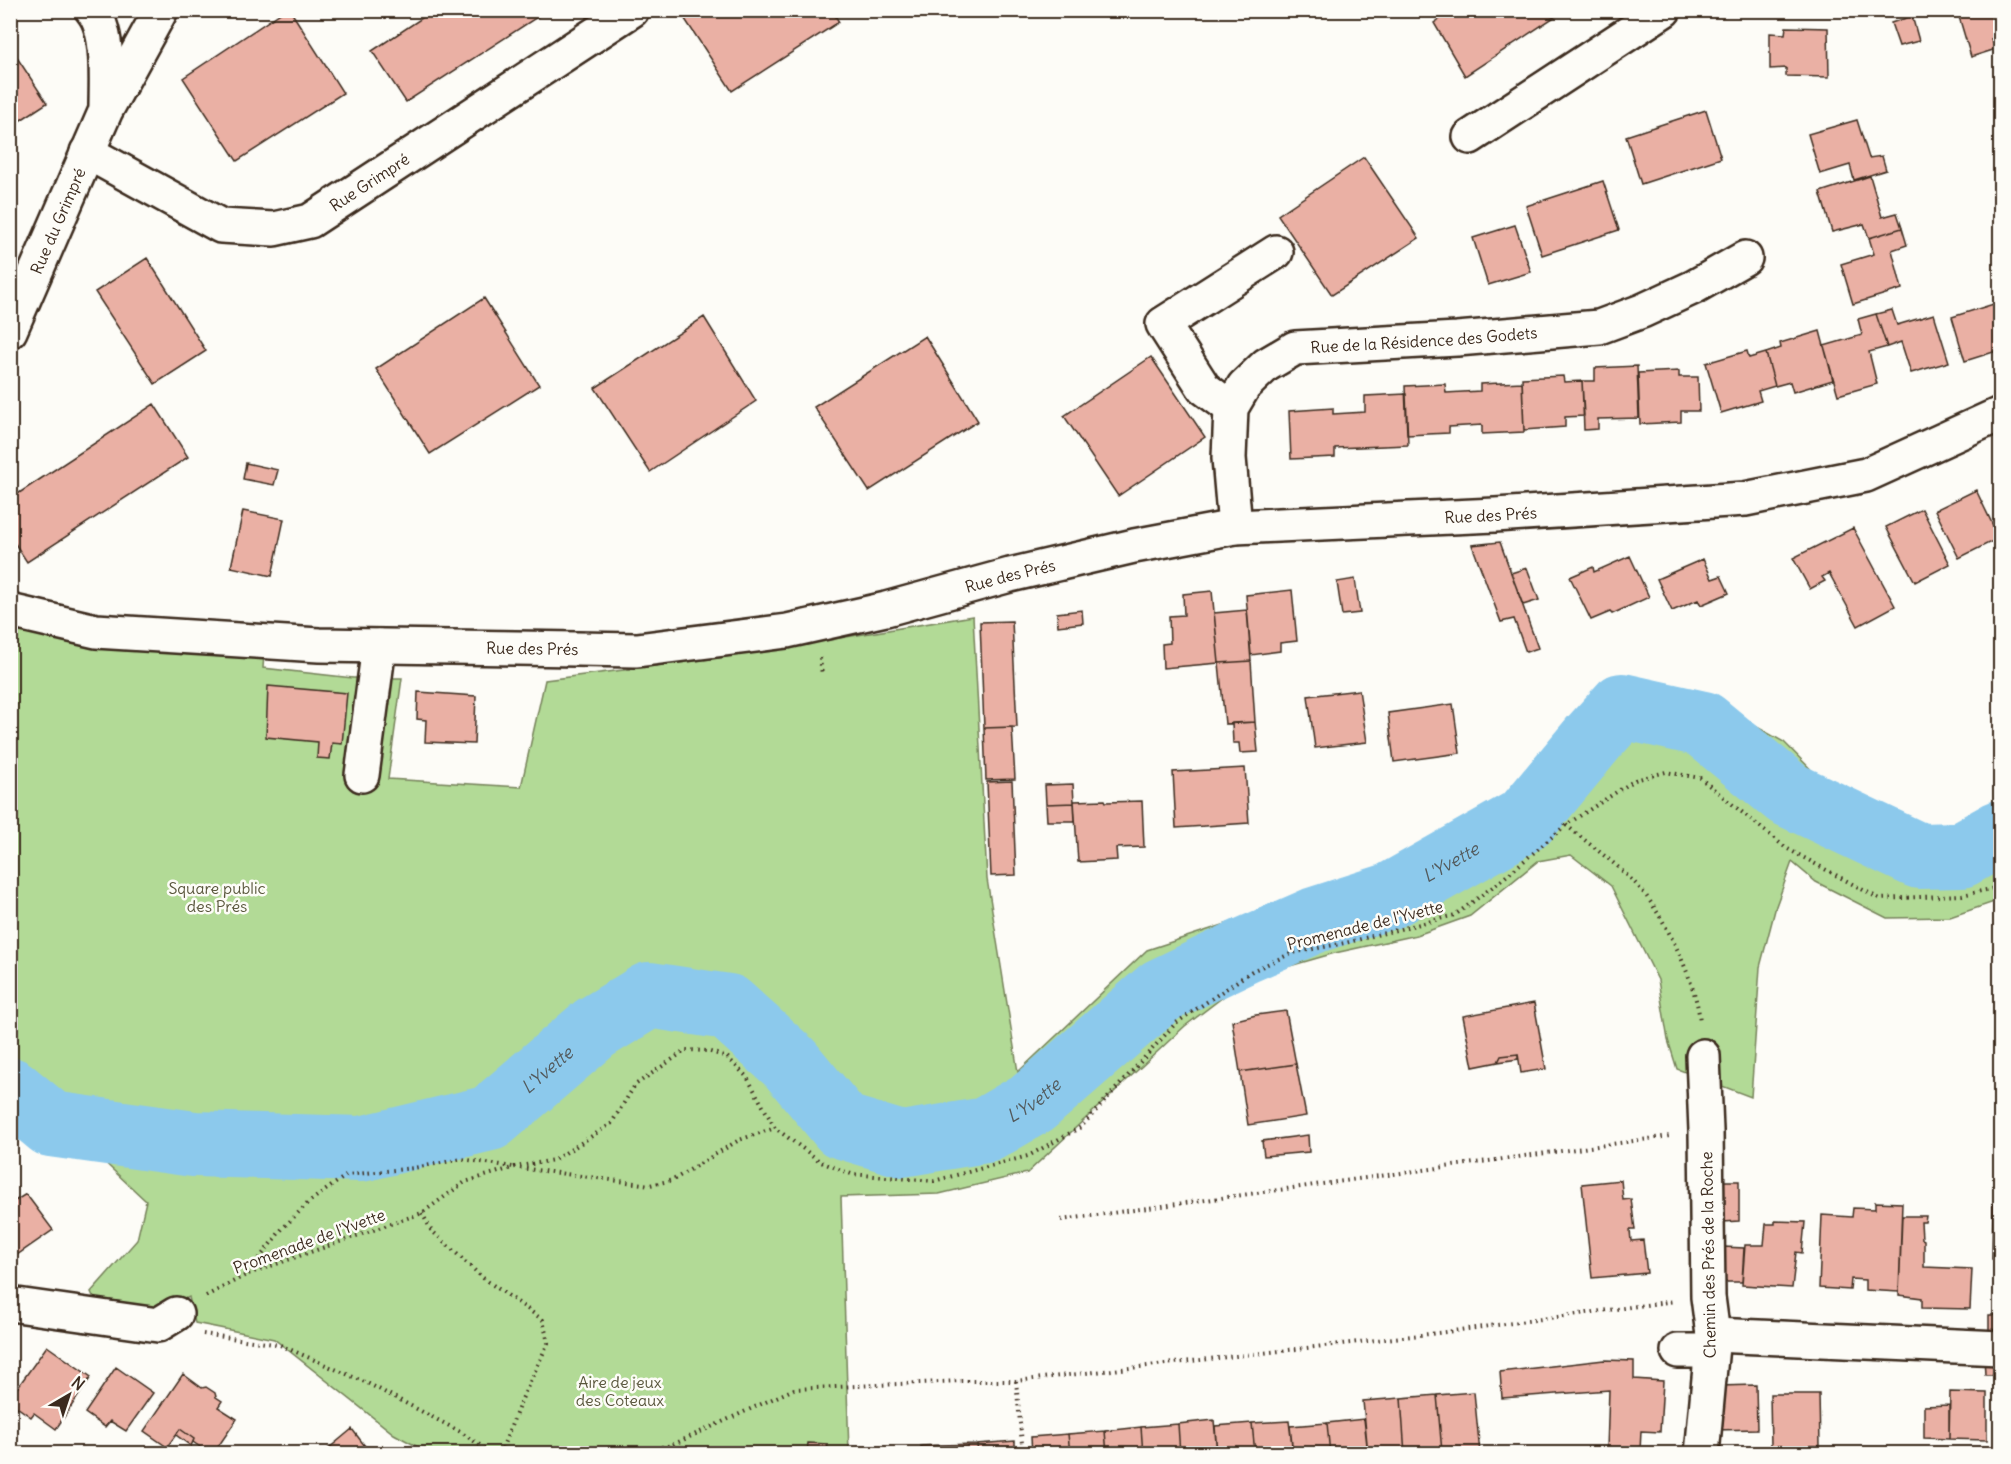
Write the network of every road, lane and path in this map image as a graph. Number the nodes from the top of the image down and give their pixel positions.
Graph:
1 (92, 10) edge
2 (632, 10) edge
3 (1664, 10) edge
4 (152, 17) edge
5 (106, 110) junction
6 (1470, 137) dead end
7 (87, 152) junction
8 (1276, 252) dead end
9 (1745, 258) dead end
10 (10, 332) edge
11 (1231, 408) junction
12 (2001, 414) edge
13 (1235, 527) junction
14 (10, 611) edge
15 (380, 646) junction
16 (362, 775) dead end
17 (1566, 825) junction
18 (2001, 887) edge
19 (1703, 1056) joint
20 (774, 1128) junction
21 (1706, 1131) junction
22 (515, 1167) junction
23 (422, 1214) junction
24 (1060, 1220) dead end
25 (248, 1274) junction
26 (1708, 1297) junction
27 (10, 1304) edge
28 (176, 1314) junction
29 (1712, 1343) junction
30 (2001, 1347) edge
31 (1678, 1351) dead end
32 (1016, 1381) junction
33 (494, 1454) edge
34 (500, 1454) edge
35 (626, 1454) edge
36 (1023, 1454) edge
37 (1702, 1454) edge

1 - 5 street
2 - 7 street, Rue Grimpré
3 - 6 street
4 - 5 street, Rue du Grimpré
5 - 7 street, Rue du Grimpré
7 - 10 street, Rue du Grimpré
8 - 11 street
9 - 11 street, Rue de la Résidence des Godets
11 - 13 street
12 - 13 street, Rue des Prés
13 - 15 street, Rue des Prés
14 - 15 street, Rue des Prés
15 - 16 street
17 - 18 path, Promenade de l'Yvette
17 - 19 path
17 - 20 path, Promenade de l'Yvette
19 - 21 street, Chemin des Prés de la Roche
20 - 22 path, Promenade de l'Yvette
20 - 22 path, Promenade de l'Yvette
21 - 24 path
21 - 26 street, Chemin des Prés de la Roche
22 - 23 path, Promenade de l'Yvette
22 - 25 path
23 - 25 path, Promenade de l'Yvette
23 - 34 path
25 - 28 path, Promenade de l'Yvette
26 - 29 street, Chemin des Prés de la Roche
26 - 32 path
27 - 28 street
28 - 33 path
29 - 30 street
29 - 31 street
29 - 37 street, Chemin des Prés de la Roche
32 - 35 path
32 - 36 path

